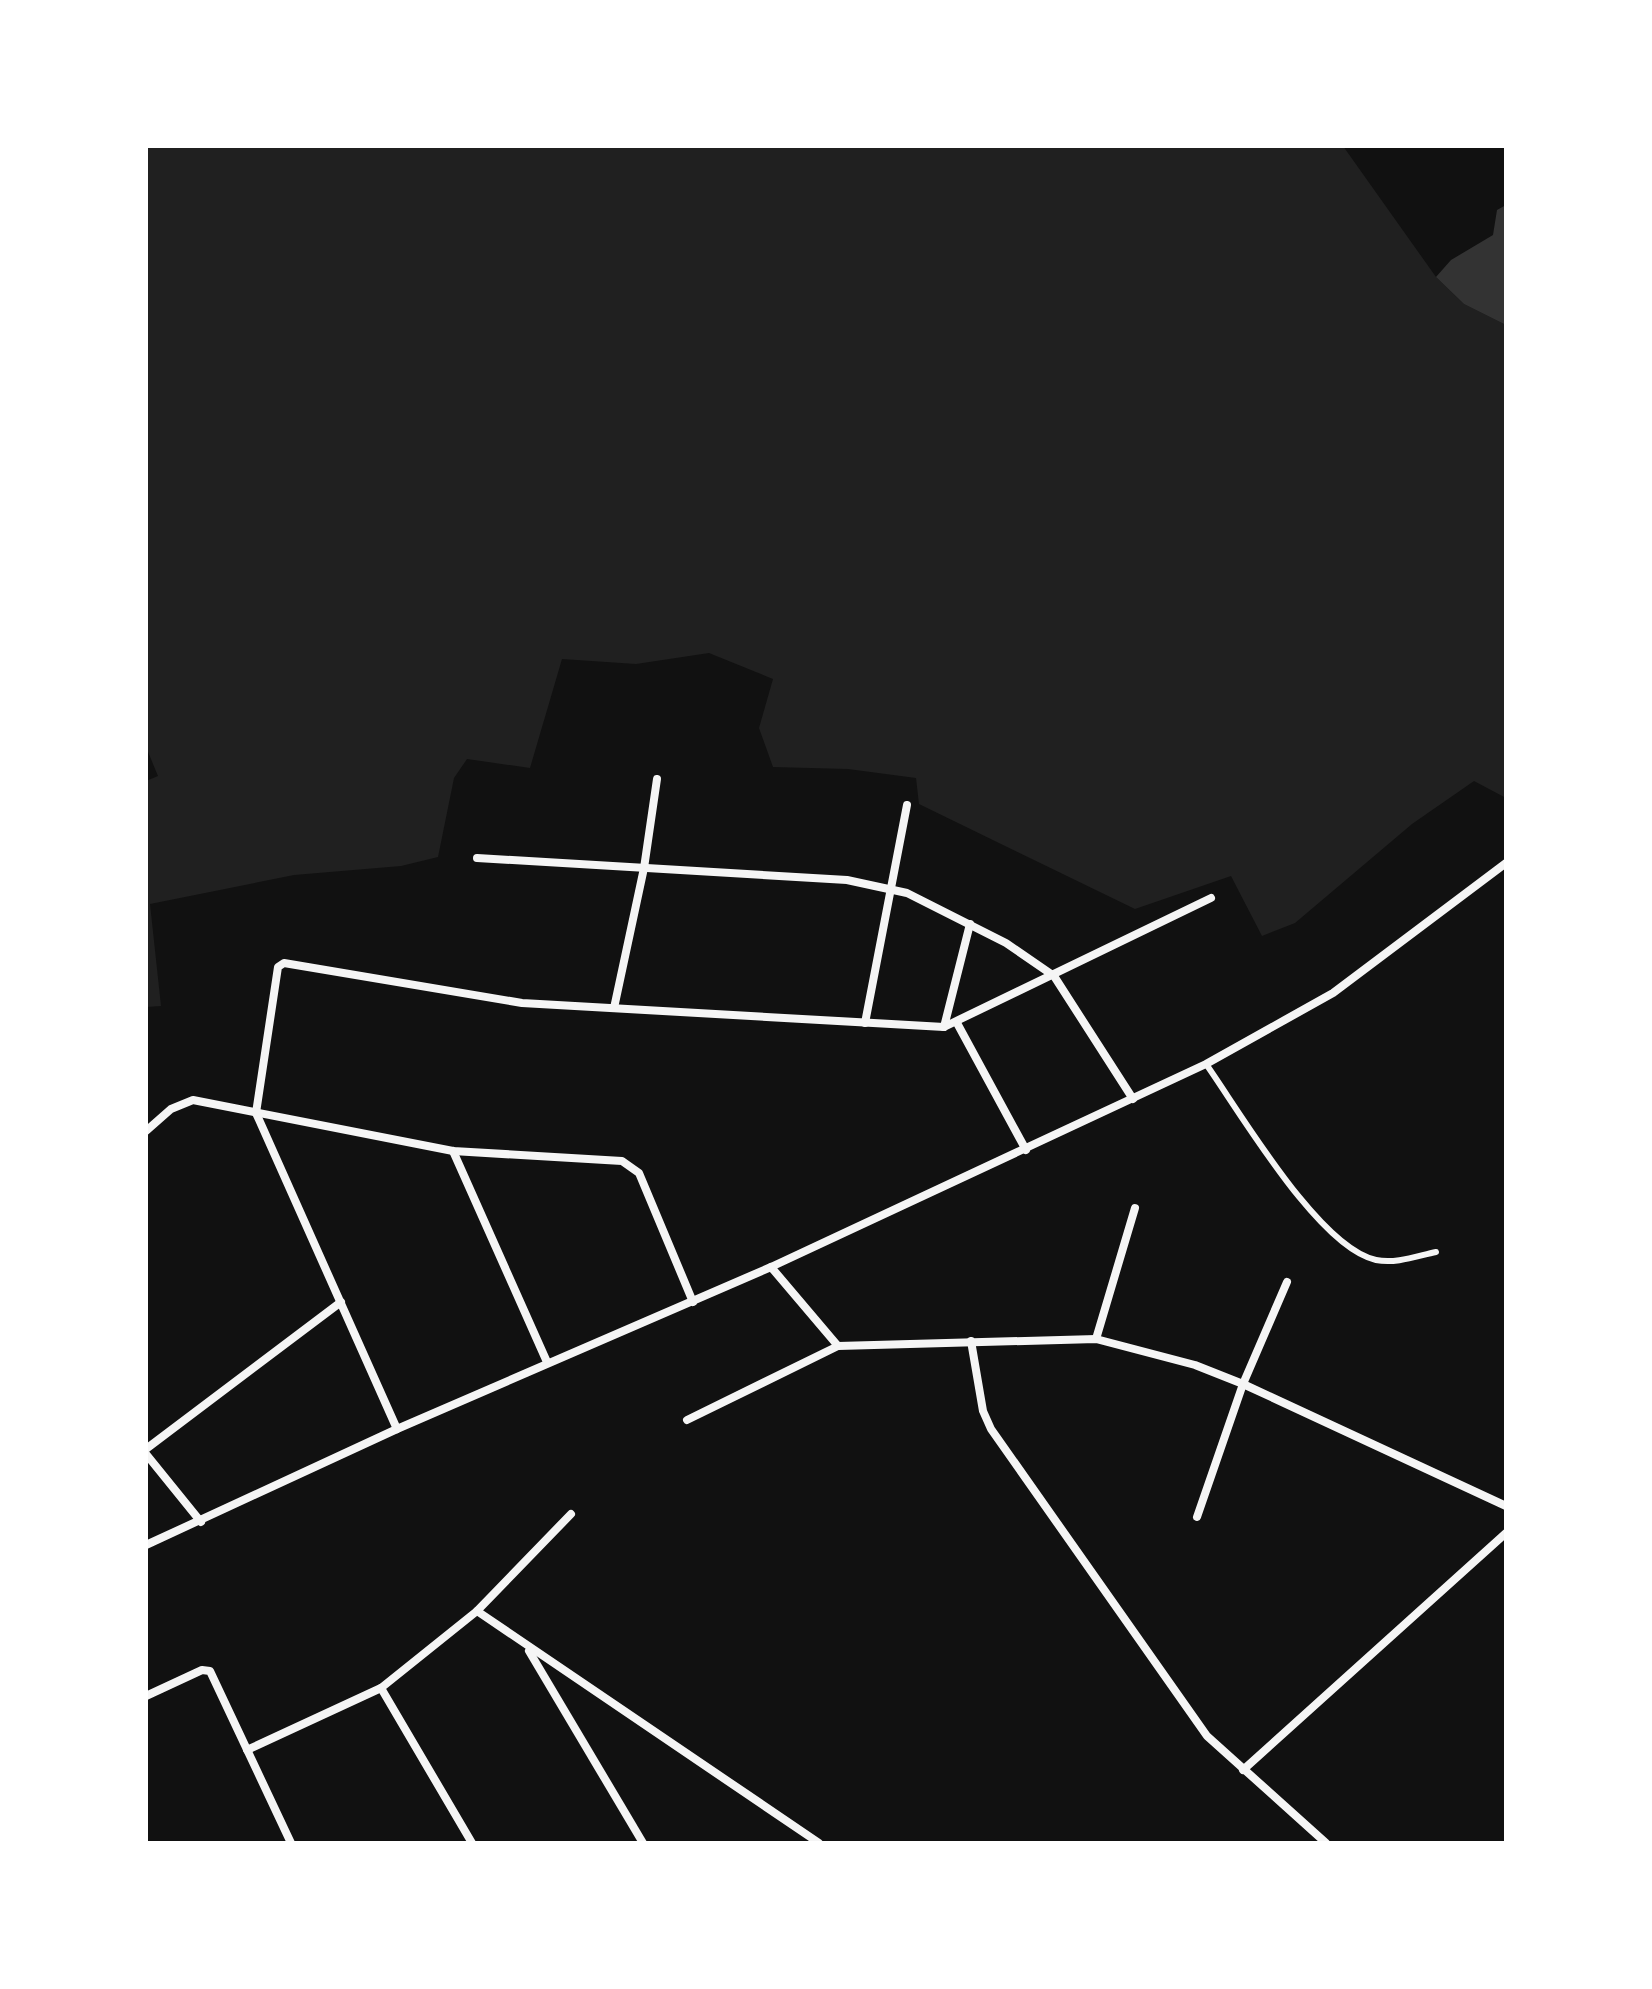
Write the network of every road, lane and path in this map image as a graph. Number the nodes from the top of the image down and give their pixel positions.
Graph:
1 (657, 779) dead end
2 (907, 805) dead end
3 (477, 858) dead end
4 (1506, 863) edge
5 (644, 868) junction
6 (891, 887) junction
7 (1211, 898) dead end
8 (970, 924) junction
9 (1054, 976) junction
10 (614, 1008) junction
11 (865, 1023) junction
12 (957, 1023) junction
13 (944, 1027) junction
14 (1206, 1064) junction
15 (1133, 1099) junction
16 (256, 1113) junction
17 (146, 1131) edge
18 (1026, 1150) junction
19 (453, 1151) junction
20 (1135, 1208) dead end
21 (1436, 1252) dead end
22 (771, 1267) junction
23 (1287, 1282) dead end
24 (341, 1302) junction
25 (693, 1302) junction
26 (1096, 1339) junction
27 (971, 1341) junction
28 (838, 1346) junction
29 (547, 1362) junction
30 (1243, 1384) junction
31 (687, 1420) dead end
32 (397, 1429) junction
33 (146, 1452) edge
34 (1506, 1506) edge
35 (571, 1514) dead end
36 (1197, 1517) dead end
37 (201, 1522) junction
38 (1506, 1533) edge
39 (146, 1545) edge
40 (477, 1611) junction
41 (527, 1647) junction
42 (381, 1688) junction
43 (146, 1696) edge
44 (247, 1750) junction
45 (1243, 1770) junction
46 (291, 1843) edge
47 (472, 1843) edge
48 (643, 1843) edge
49 (819, 1843) edge
50 (1326, 1843) edge

1 - 5 street
2 - 6 street
3 - 5 street
4 - 14 street
5 - 6 street
5 - 10 street
6 - 8 street
6 - 11 street
7 - 9 street
8 - 9 street
8 - 13 street
9 - 12 street
9 - 15 street
10 - 11 street
10 - 16 street
11 - 13 street
12 - 13 street
12 - 18 street
14 - 15 street
14 - 21 lane
15 - 18 street
16 - 17 street
16 - 19 street
16 - 24 street
18 - 22 street
19 - 25 street
19 - 29 street
20 - 26 street
22 - 25 street
22 - 28 street
23 - 30 street
24 - 32 street
24 - 33 street
25 - 29 street
26 - 27 street
26 - 30 street
27 - 28 street
27 - 45 street
28 - 31 street
29 - 32 street
30 - 34 street
30 - 36 street
32 - 37 street
33 - 37 street
35 - 40 street
37 - 39 street
38 - 45 street
40 - 41 street
40 - 42 street
41 - 48 street
41 - 49 street
42 - 44 street
42 - 47 street
43 - 44 street
44 - 46 street
45 - 50 street

